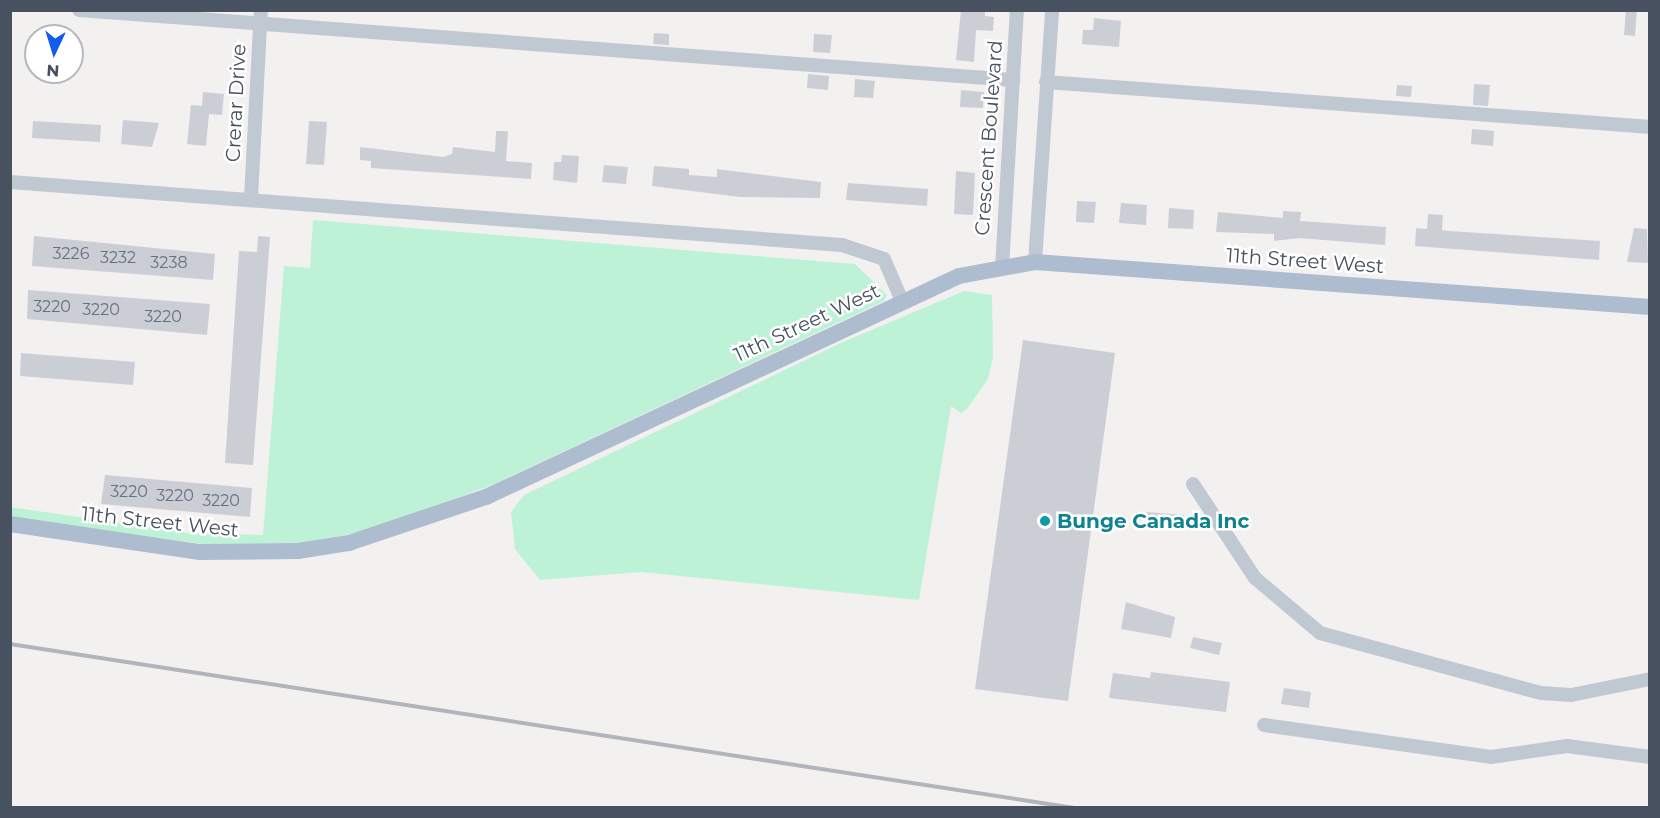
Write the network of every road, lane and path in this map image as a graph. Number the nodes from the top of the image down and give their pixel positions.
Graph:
1 (79, 10) edge
2 (1017, 10) edge
3 (1052, 10) edge
4 (261, 17) edge
5 (1013, 80) junction
6 (1046, 82) junction
7 (1650, 127) edge
8 (10, 182) edge
9 (251, 198) junction
10 (1035, 262) junction
11 (1002, 268) junction
12 (902, 301) junction
13 (1650, 307) edge
14 (1193, 484) dead end
15 (10, 524) edge
16 (1650, 680) edge
17 (1264, 725) dead end
18 (1650, 757) edge

1 - 4 street
2 - 5 street, Crescent Boulevard
3 - 6 street
4 - 5 street
4 - 9 street, Crerar Drive
5 - 11 street, Crescent Boulevard
6 - 7 street
6 - 10 street
8 - 9 street, 11th Street West
9 - 12 street, 11th Street West
10 - 11 main road, 11th Street West
10 - 13 main road, 11th Street West
11 - 12 main road, 11th Street West
12 - 15 main road, 11th Street West
14 - 16 street
17 - 18 street

